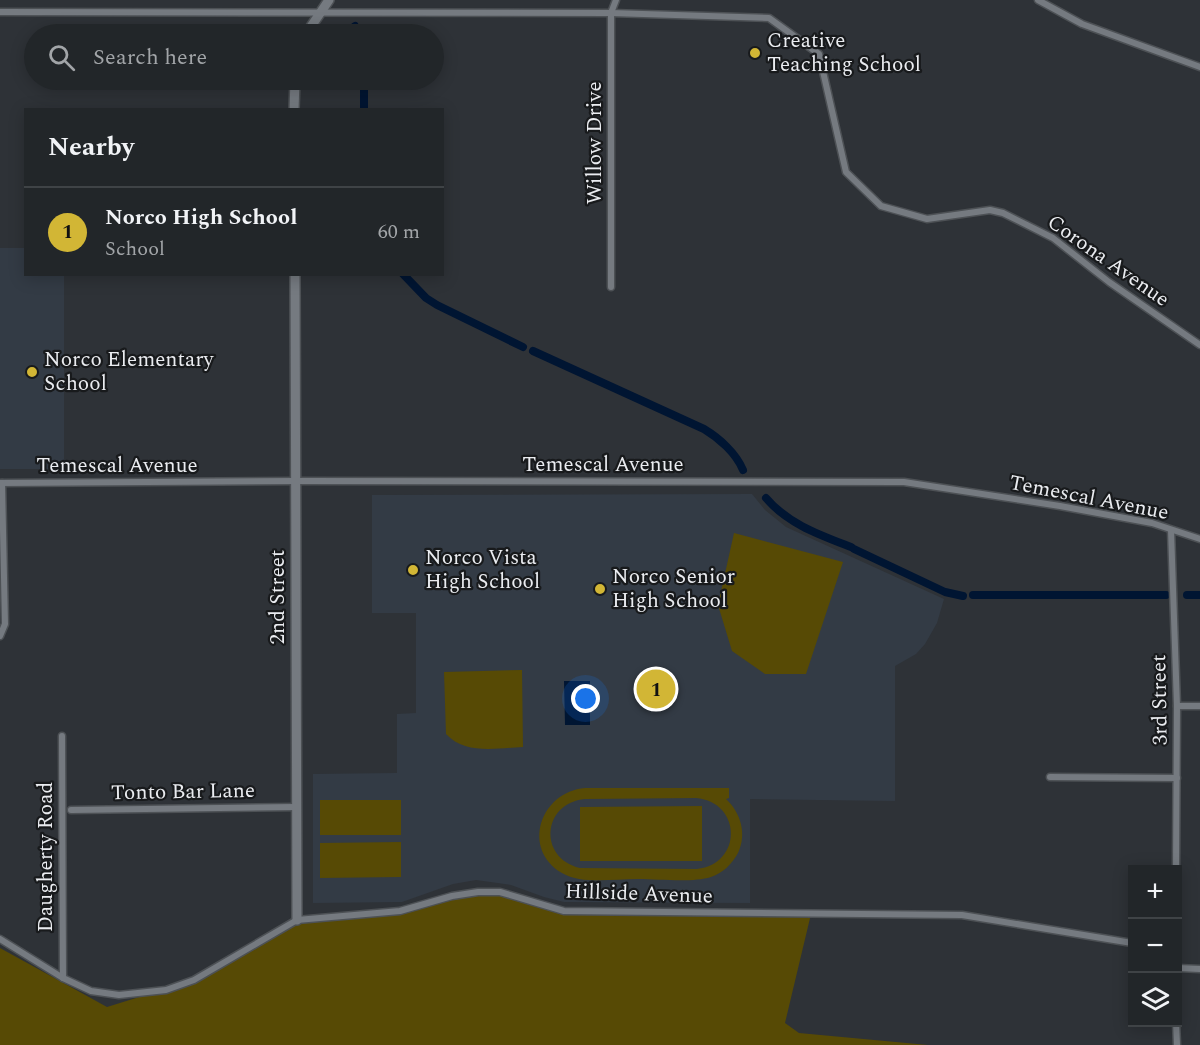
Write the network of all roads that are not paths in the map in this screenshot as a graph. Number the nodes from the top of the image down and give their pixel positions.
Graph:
1 (329, 0) edge
2 (616, 0) edge
3 (1038, 0) edge
4 (321, 11) junction
5 (0, 12) edge
6 (611, 13) junction
7 (313, 24) edge
8 (1200, 67) edge
9 (295, 90) edge
10 (294, 108) edge
11 (295, 276) edge
12 (611, 287) dead end
13 (1200, 345) edge
14 (296, 481) junction
15 (1, 483) edge
16 (1171, 530) junction
17 (1200, 539) edge
18 (0, 636) edge
19 (1177, 706) junction
20 (1200, 706) edge
21 (62, 736) dead end
22 (1050, 777) dead end
23 (1177, 778) junction
24 (296, 807) junction
25 (71, 810) dead end
26 (1176, 865) edge
27 (297, 920) junction
28 (0, 939) edge
29 (1128, 943) edge
30 (1182, 968) edge
31 (1200, 969) edge
32 (63, 978) junction
33 (1176, 1027) edge
34 (1177, 1045) edge

1 - 4 street
2 - 6 street, Willow Drive
3 - 8 street
4 - 5 street, Corona Avenue
4 - 6 street, Corona Avenue
4 - 7 street
6 - 12 street, Willow Drive
6 - 13 street, Corona Avenue
9 - 10 street
11 - 14 street, 2nd Street
14 - 15 street, Temescal Avenue
14 - 16 street, Temescal Avenue
14 - 24 street, 2nd Street
15 - 18 street
16 - 17 street, Temescal Avenue
16 - 19 street, 3rd Street
19 - 20 street
19 - 23 street, 3rd Street
21 - 32 street, Daugherty Road
22 - 23 street
23 - 26 street, 3rd Street
24 - 25 street, Tonto Bar Lane
24 - 27 street, 2nd Street
27 - 29 street, Hillside Avenue
27 - 32 street, Hillside Avenue
28 - 32 street, Hillside Avenue
30 - 31 street
33 - 34 street

